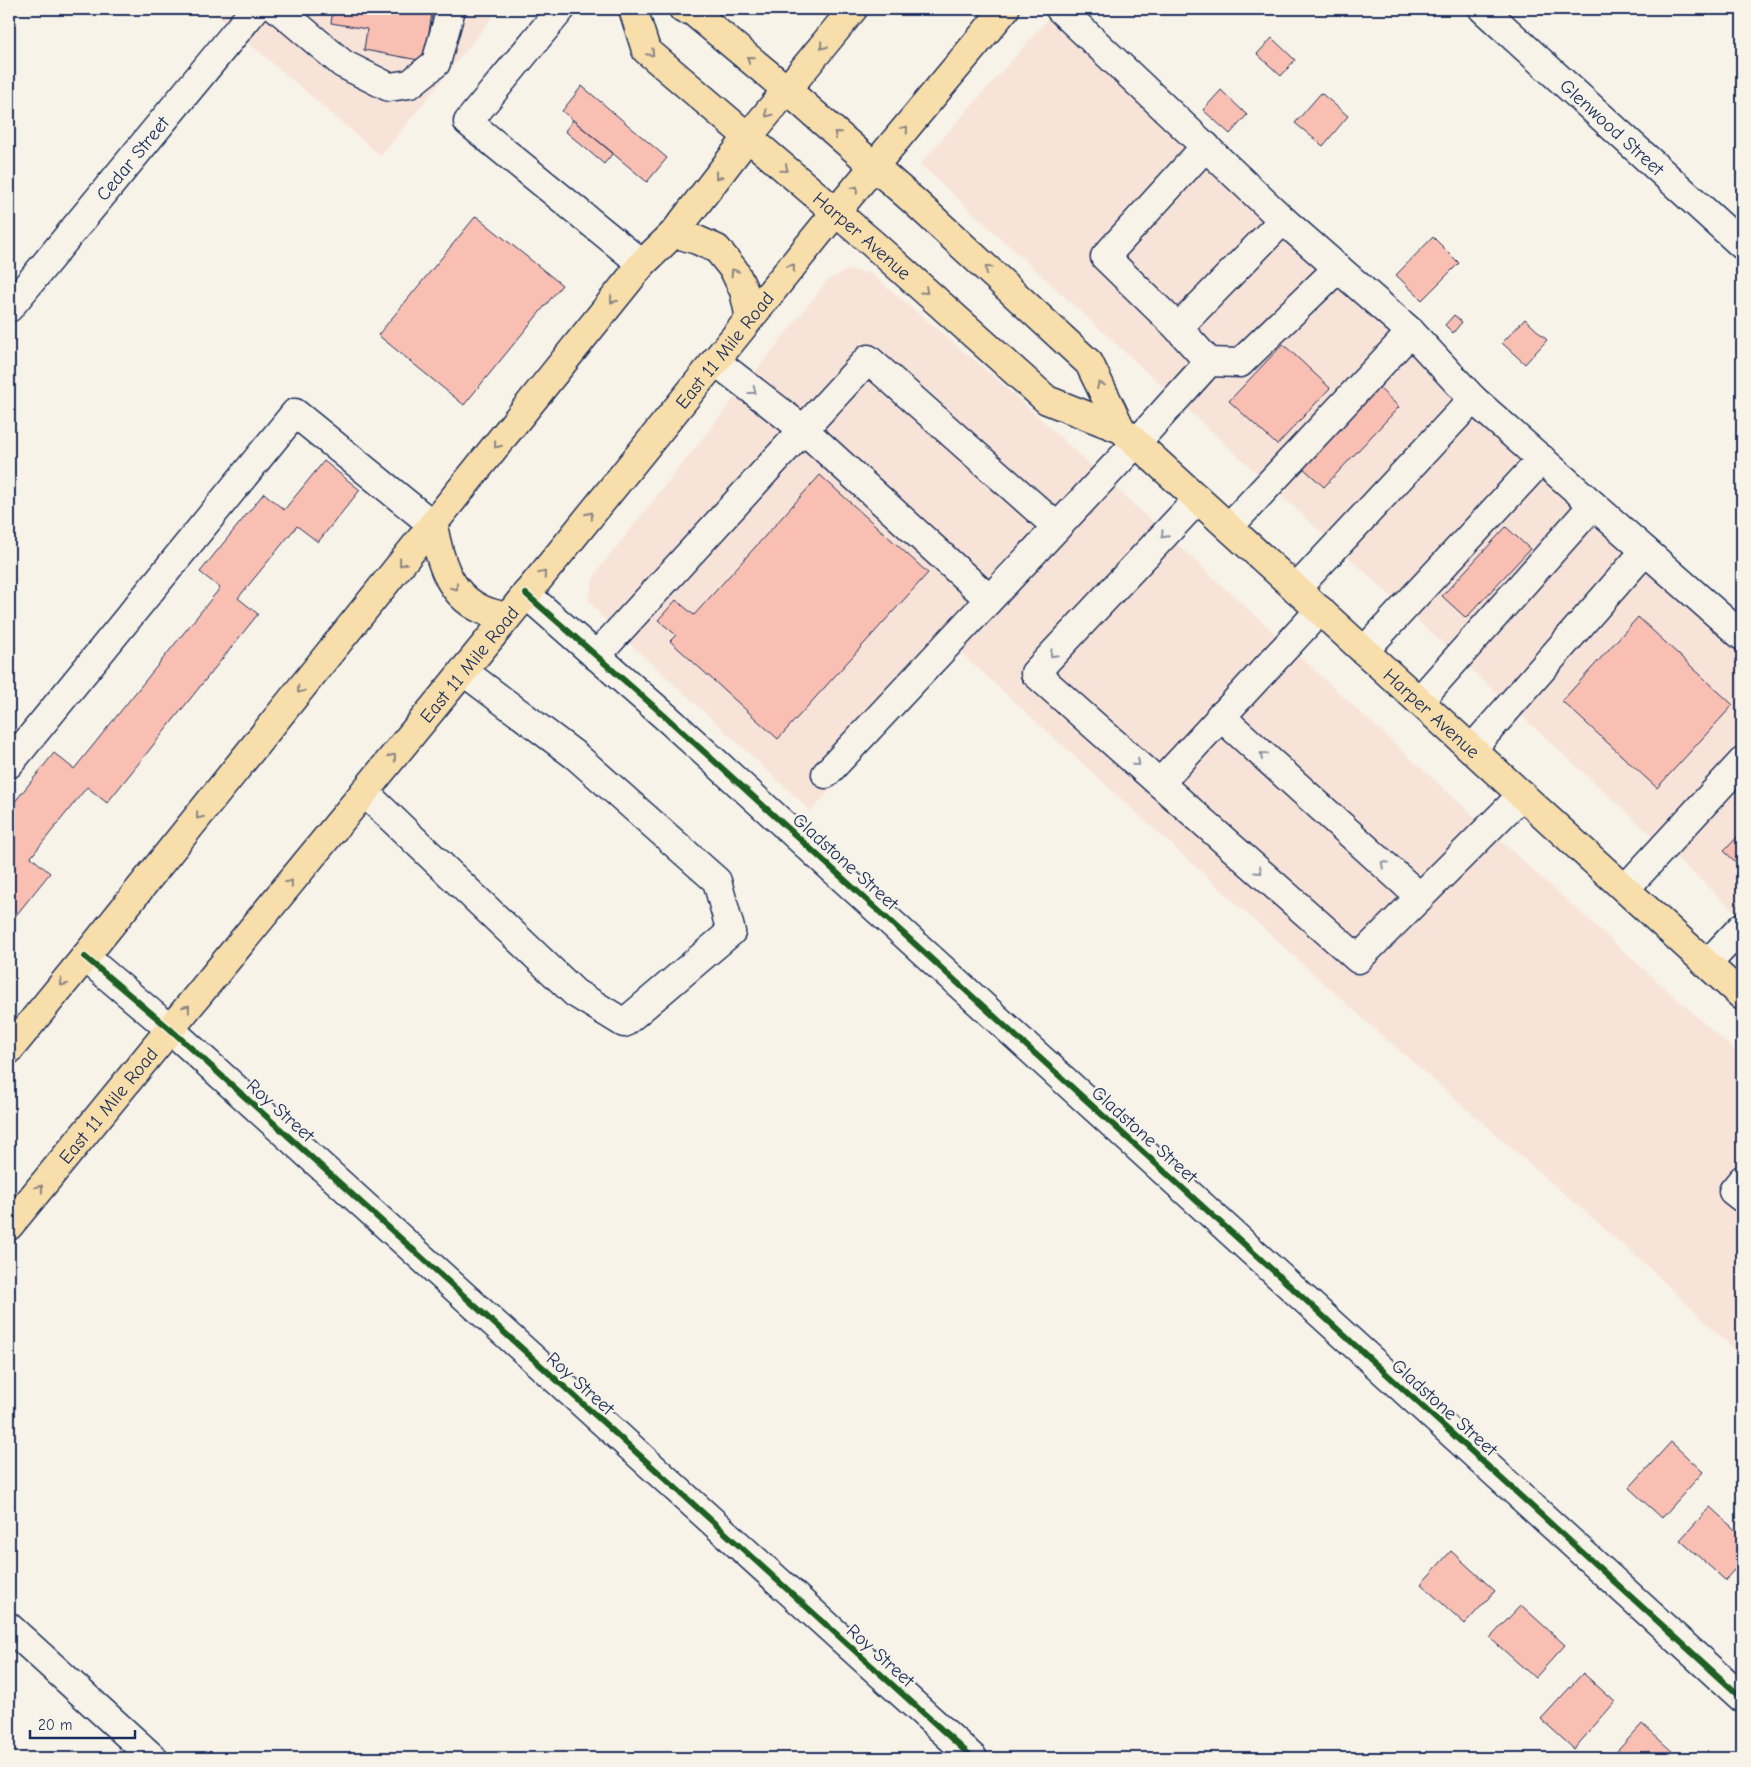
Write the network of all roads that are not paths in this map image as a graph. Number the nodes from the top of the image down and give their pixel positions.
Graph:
1 (278, 9) edge
2 (451, 9) edge
3 (561, 9) edge
4 (633, 9) edge
5 (683, 9) edge
6 (853, 9) edge
7 (1005, 9) edge
8 (1060, 9) edge
9 (1483, 9) edge
10 (242, 14) edge
11 (787, 90) junction
12 (748, 138) junction
13 (1206, 146) junction
14 (874, 166) junction
15 (835, 213) junction
16 (1283, 220) junction
17 (674, 233) junction
18 (1742, 245) edge
19 (642, 264) junction
20 (1338, 268) junction
21 (9, 308) edge
22 (750, 318) junction
23 (1178, 328) junction
24 (1411, 332) junction
25 (715, 361) junction
26 (1208, 362) junction
27 (1473, 399) junction
28 (804, 430) junction
29 (1129, 436) junction
30 (1542, 459) junction
31 (1198, 499) junction
32 (1593, 505) junction
33 (433, 525) junction
34 (1057, 527) junction
35 (1228, 527) junction
36 (1645, 551) junction
37 (1296, 589) junction
38 (526, 594) junction
39 (989, 599) junction
40 (1320, 610) junction
41 (507, 617) junction
42 (1742, 636) edge
43 (1364, 651) junction
44 (596, 656) junction
45 (463, 671) junction
46 (1419, 701) junction
47 (1220, 716) junction
48 (1472, 749) junction
49 (1742, 762) edge
50 (9, 764) edge
51 (826, 774) dead end
52 (1160, 783) junction
53 (364, 792) junction
54 (1522, 795) junction
55 (1625, 889) junction
56 (1420, 897) junction
57 (1742, 927) edge
58 (85, 957) junction
59 (1707, 964) junction
60 (1742, 996) edge
61 (170, 1029) junction
62 (9, 1050) edge
63 (9, 1226) edge
64 (9, 1627) edge
65 (1742, 1698) edge
66 (153, 1758) edge
67 (973, 1758) edge

1 - 2 street
3 - 19 street
4 -> 12 main road, Harper Avenue
11 -> 5 main road, Harper Avenue
6 -> 11 main road
14 -> 7 main road, East 11 Mile Road
8 - 13 street
9 - 18 street, Glenwood Street
10 - 21 street, Cedar Street
11 -> 12 main road
14 -> 11 main road, Harper Avenue
12 -> 15 main road, Harper Avenue
12 -> 17 main road
13 - 16 street
13 - 23 street
15 -> 14 main road, East 11 Mile Road
29 -> 14 main road, Harper Avenue
22 -> 15 main road, East 11 Mile Road
15 -> 29 main road, Harper Avenue
16 - 20 street
16 - 23 street
17 - 19 main road
22 -> 17 main road
19 -> 33 main road
20 - 24 street
20 - 26 street
22 - 25 main road, East 11 Mile Road
23 - 26 street
24 - 27 street
24 - 35 street
25 -> 28 street
38 -> 25 main road, East 11 Mile Road
26 - 29 street
27 - 30 street
27 - 37 street
28 - 34 street
28 - 39 street
28 - 44 street
29 - 31 main road, Harper Avenue
29 - 34 street
30 - 32 street
30 - 43 street
31 - 35 main road, Harper Avenue
31 -> 52 street
32 - 36 street
32 - 46 street
33 -> 41 main road
33 - 50 street
33 -> 58 main road
34 - 39 street
35 - 37 main road, Harper Avenue
36 - 42 street
36 - 48 street
37 - 40 main road, Harper Avenue
38 - 41 main road, East 11 Mile Road
38 - 44 street, Gladstone Street
39 - 51 street
40 - 43 main road, Harper Avenue
40 - 47 street
41 - 45 main road, East 11 Mile Road
43 - 46 main road, Harper Avenue
44 - 65 street, Gladstone Street
53 -> 45 main road, East 11 Mile Road
45 - 53 street
46 - 48 main road, Harper Avenue
47 - 52 street
56 -> 47 street
48 - 54 main road, Harper Avenue
49 - 55 street
52 -> 56 street
61 -> 53 main road, East 11 Mile Road
54 - 55 main road, Harper Avenue
54 - 56 street
55 - 59 main road, Harper Avenue
57 - 59 street
58 - 61 street
58 -> 62 main road
59 - 60 main road, Harper Avenue
63 -> 61 main road, East 11 Mile Road
61 - 67 street, Roy Street
64 - 66 street

